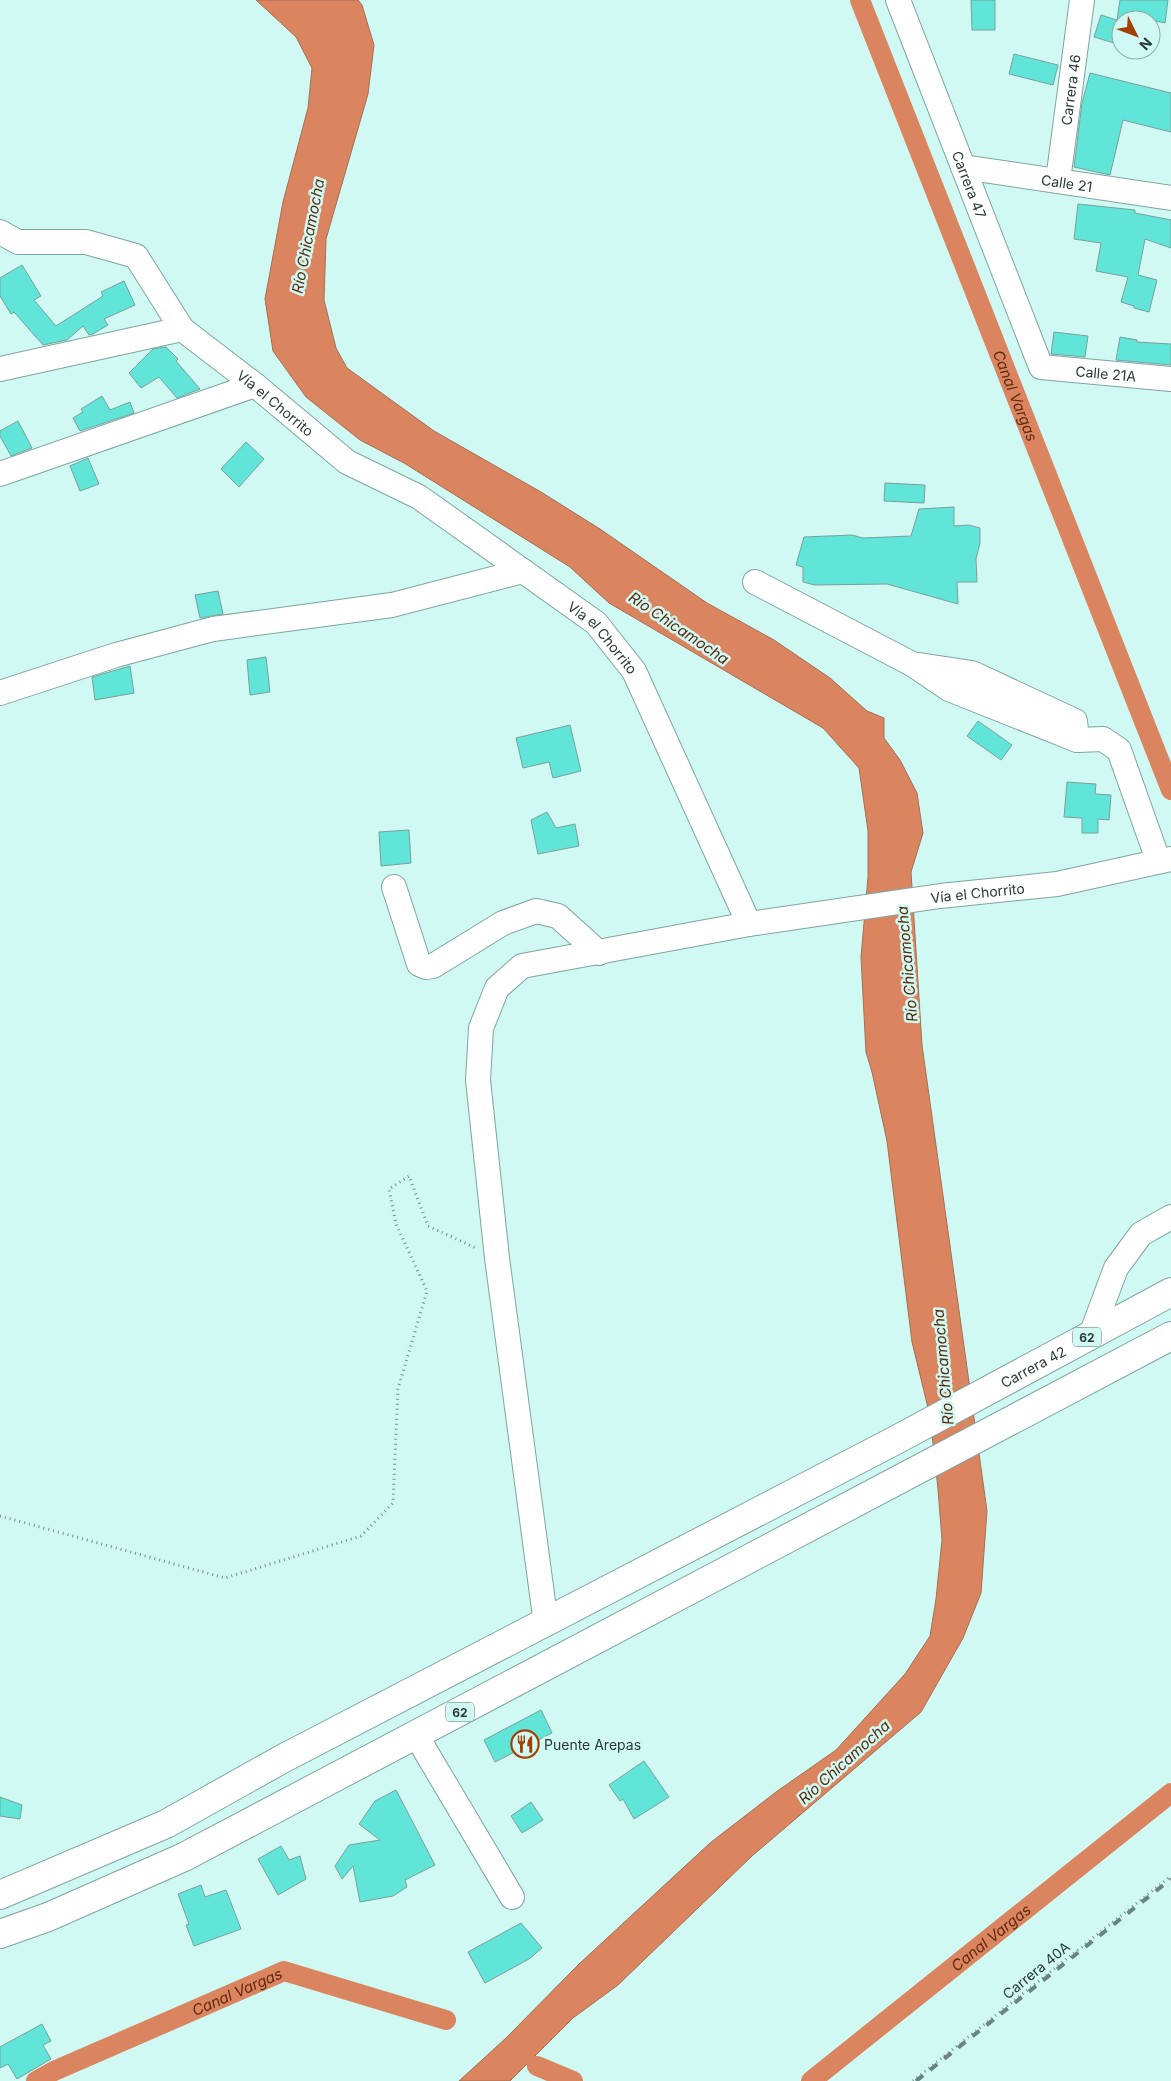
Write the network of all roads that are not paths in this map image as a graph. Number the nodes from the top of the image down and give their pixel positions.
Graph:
1 (898, 0) edge
2 (1082, 0) edge
3 (963, 167) junction
4 (1058, 180) junction
5 (1171, 198) edge
6 (6, 241) edge
7 (182, 329) junction
8 (1041, 367) joint
9 (0, 369) edge
10 (1171, 380) edge
11 (255, 384) junction
12 (0, 474) edge
13 (523, 571) junction
14 (755, 582) dead end
15 (0, 693) edge
16 (1164, 860) edge
17 (394, 887) dead end
18 (749, 924) junction
19 (599, 953) junction
20 (1171, 1217) edge
21 (1171, 1292) edge
22 (1091, 1335) junction
23 (1171, 1336) edge
24 (546, 1624) junction
25 (416, 1735) junction
26 (0, 1895) edge
27 (512, 1897) dead end
28 (0, 1934) edge

1 - 3 street, Carrera 47
2 - 4 street, Carrera 46
3 - 4 street, Calle 21
3 - 8 street, Carrera 47
4 - 5 street, Calle 21
6 - 7 street, Vía el Chorrito
7 - 9 street
7 - 11 street, Vía el Chorrito
8 - 10 street, Calle 21A
11 - 12 street
11 - 13 street, Vía el Chorrito
13 - 15 street
13 - 18 street, Vía el Chorrito
14 - 16 street
16 - 18 street, Vía el Chorrito
17 - 19 street
18 - 19 street
19 - 24 street
20 - 22 street
21 - 22 highway, Carrera 42 / 62
22 - 24 highway, Carrera 42 / 62
23 - 25 highway, 62
24 - 26 highway, 62
25 - 27 street
25 - 28 highway, 62

